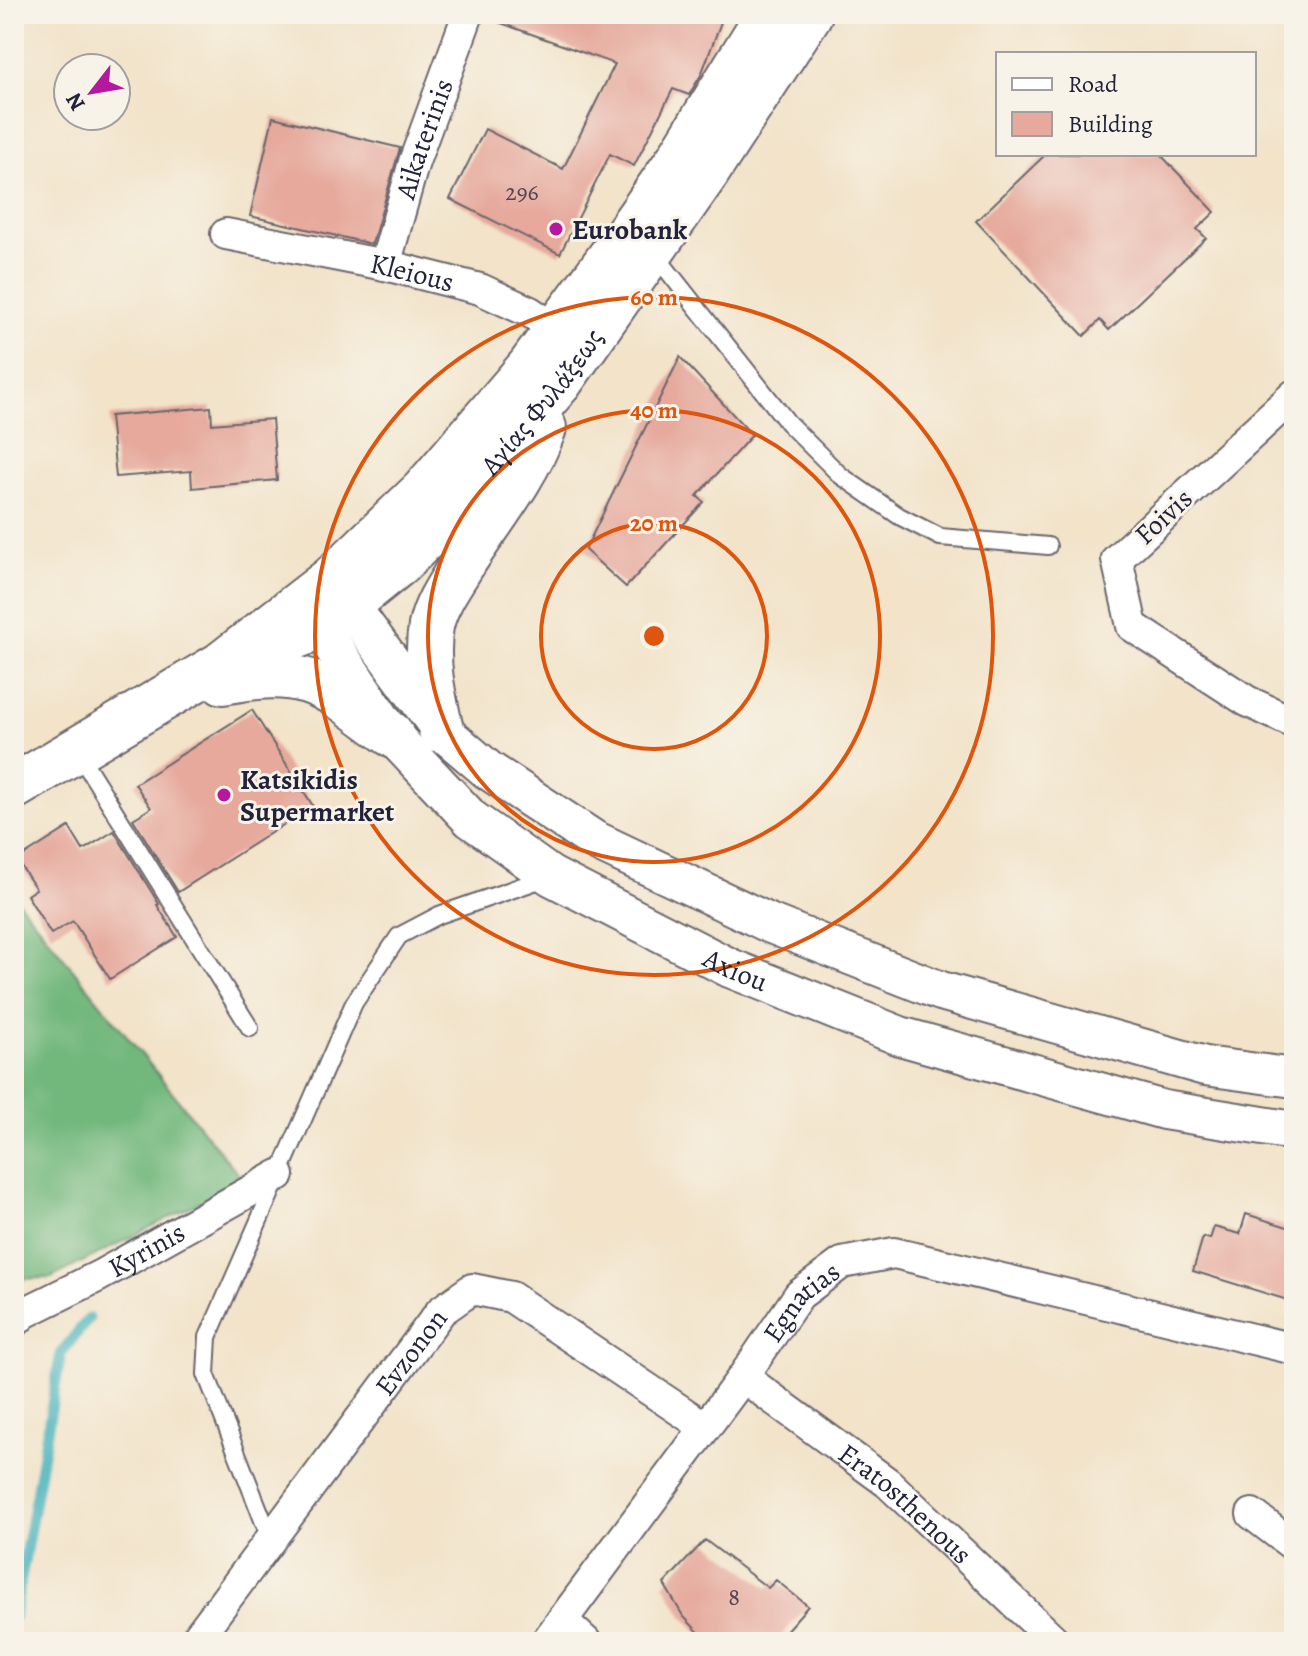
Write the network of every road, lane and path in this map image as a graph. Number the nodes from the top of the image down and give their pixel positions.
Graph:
1 (468, 14) edge
2 (768, 14) edge
3 (810, 14) edge
4 (226, 234) dead end
5 (652, 250) junction
6 (385, 265) junction
7 (567, 353) junction
8 (1294, 395) edge
9 (1048, 546) dead end
10 (326, 603) junction
11 (185, 685) junction
12 (1294, 723) edge
13 (441, 730) junction
14 (391, 734) junction
15 (76, 750) junction
16 (14, 787) edge
17 (551, 876) junction
18 (250, 1028) dead end
19 (1294, 1078) edge
20 (1294, 1131) edge
21 (279, 1175) junction
22 (14, 1323) edge
23 (1294, 1349) edge
24 (743, 1377) junction
25 (705, 1427) junction
26 (1252, 1514) dead end
27 (270, 1538) junction
28 (1294, 1546) edge
29 (554, 1631) edge
30 (194, 1642) edge
31 (586, 1642) edge
32 (1056, 1642) edge

1 - 6 street, Aikaterinis
2 - 7 main road, Αγίας Φυλάξεως
3 - 5 main road, Αγίας Φυλάξεως
4 - 6 street, Kleious
5 - 7 main road, Αγίας Φυλάξεως
5 - 9 lane
6 - 7 street, Kleious
7 - 10 main road, Αγίας Φυλάξεως
7 - 13 main road
8 - 12 street, Foivis
10 - 11 main road, Αγίας Φυλάξεως
10 - 13 street, Axiou
10 - 14 street, Axiou
11 - 14 main road
11 - 15 main road, Αγίας Φυλάξεως
13 - 19 street, Axiou
14 - 17 street, Axiou
15 - 16 main road, Αγίας Φυλάξεως
15 - 18 lane
17 - 20 street, Axiou
17 - 21 lane
21 - 22 street, Kyrinis
21 - 27 lane
23 - 24 street, Egnatias
24 - 25 street, Egnatias
24 - 32 street, Eratosthenous
25 - 27 street, Evzonon
25 - 29 street, Egnatias
26 - 28 street
27 - 30 street, Evzonon
29 - 31 street

